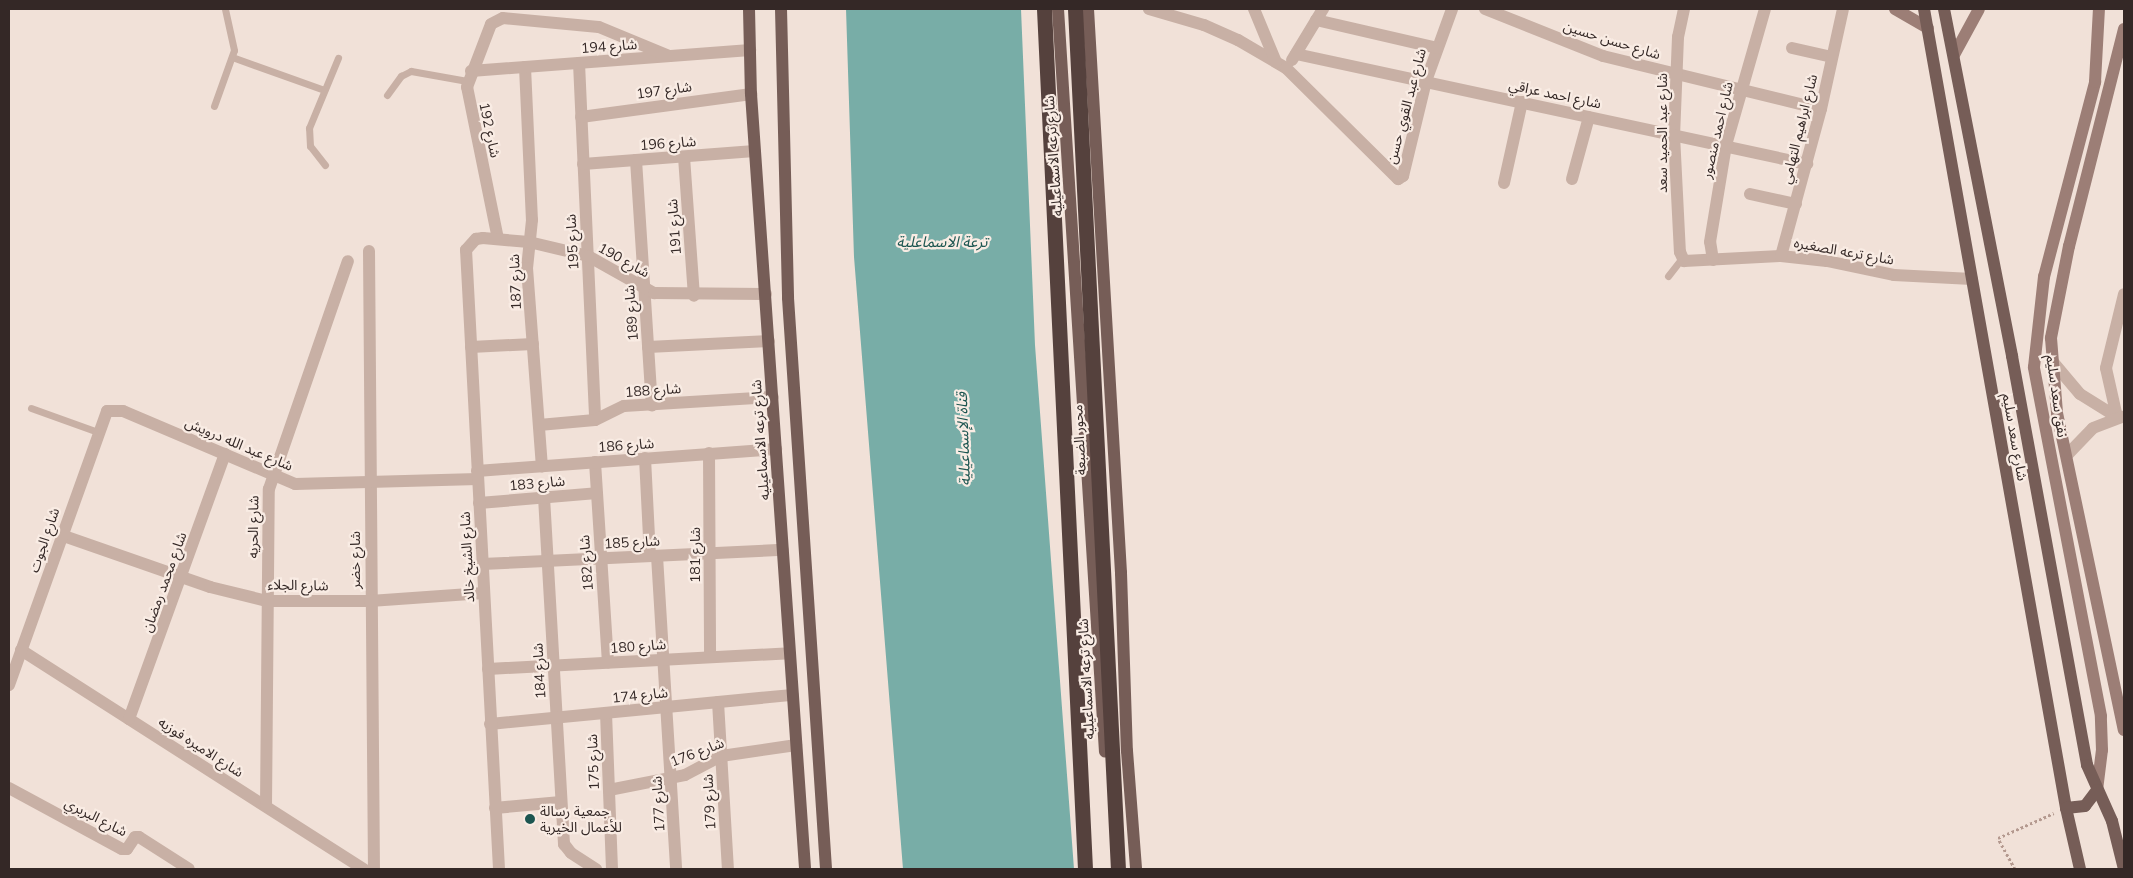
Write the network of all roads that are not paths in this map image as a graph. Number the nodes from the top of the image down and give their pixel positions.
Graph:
1 (225, 9) edge
2 (749, 9) edge
3 (781, 9) edge
4 (1044, 9) edge
5 (1058, 9) edge
6 (1075, 9) edge
7 (1088, 9) edge
8 (1149, 9) edge
9 (1323, 9) edge
10 (1452, 9) edge
11 (1485, 9) edge
12 (1684, 9) edge
13 (1765, 9) edge
14 (1843, 9) edge
15 (1895, 9) edge
16 (1924, 9) edge
17 (1944, 9) edge
18 (1979, 9) edge
19 (2099, 9) edge
20 (1258, 11) edge
21 (1171, 12) edge
22 (1316, 20) junction
23 (1928, 28) junction
24 (2124, 29) edge
25 (1437, 48) junction
26 (1792, 48) dead end
27 (750, 50) junction
28 (1296, 54) junction
29 (1954, 55) junction
30 (670, 56) junction
31 (232, 57) junction
32 (1832, 57) junction
33 (338, 58) dead end
34 (579, 63) junction
35 (1281, 65) junction
36 (525, 67) junction
37 (1676, 74) junction
38 (469, 76) junction
39 (1426, 82) junction
40 (324, 90) junction
41 (1740, 90) junction
42 (751, 94) junction
43 (387, 95) dead end
44 (1522, 102) junction
45 (214, 106) dead end
46 (1821, 109) junction
47 (581, 116) junction
48 (1589, 117) junction
49 (1674, 135) junction
50 (1726, 145) junction
51 (755, 151) junction
52 (684, 157) junction
53 (636, 160) junction
54 (583, 164) junction
55 (1807, 164) junction
56 (325, 165) dead end
57 (1572, 178) dead end
58 (1504, 183) dead end
59 (1750, 194) dead end
60 (1796, 204) junction
61 (498, 239) junction
62 (529, 242) junction
63 (470, 243) joint
64 (369, 251) dead end
65 (588, 256) junction
66 (1780, 256) junction
67 (1682, 258) junction
68 (1713, 260) junction
69 (348, 261) dead end
70 (1668, 276) dead end
71 (1972, 279) junction
72 (644, 289) junction
73 (766, 294) junction
74 (2124, 294) edge
75 (694, 296) junction
76 (769, 341) junction
77 (533, 344) junction
78 (471, 347) junction
79 (648, 347) junction
80 (2052, 361) junction
81 (773, 397) junction
82 (652, 405) junction
83 (31, 408) dead end
84 (112, 409) joint
85 (2121, 417) edge
86 (596, 420) junction
87 (539, 425) junction
88 (98, 432) junction
89 (776, 448) junction
90 (709, 453) junction
91 (225, 454) junction
92 (2067, 455) junction
93 (645, 458) junction
94 (595, 462) junction
95 (542, 466) junction
96 (478, 475) junction
97 (272, 476) junction
98 (371, 483) junction
99 (597, 493) junction
100 (544, 497) junction
101 (479, 503) junction
102 (62, 535) junction
103 (783, 550) junction
104 (710, 554) junction
105 (654, 556) junction
106 (601, 558) junction
107 (548, 561) junction
108 (482, 564) junction
109 (182, 577) junction
110 (484, 593) junction
111 (267, 601) junction
112 (370, 601) junction
113 (21, 650) junction
114 (790, 653) junction
115 (710, 657) junction
116 (664, 659) junction
117 (608, 663) junction
118 (554, 666) junction
119 (488, 669) junction
120 (10, 677) edge
121 (793, 695) junction
122 (718, 702) junction
123 (668, 707) junction
124 (606, 713) junction
125 (557, 718) junction
126 (130, 719) junction
127 (490, 724) junction
128 (2124, 730) edge
129 (796, 745) junction
130 (721, 756) junction
131 (671, 778) junction
132 (9, 788) edge
133 (609, 790) junction
134 (2097, 790) junction
135 (561, 802) junction
136 (266, 806) junction
137 (495, 808) junction
138 (2066, 808) junction
139 (2123, 851) edge
140 (190, 869) edge
141 (364, 869) edge
142 (374, 869) edge
143 (499, 869) edge
144 (596, 869) edge
145 (612, 869) edge
146 (676, 869) edge
147 (728, 869) edge
148 (805, 869) edge
149 (826, 869) edge
150 (1085, 869) edge
151 (1113, 869) edge
152 (1118, 869) edge
153 (1136, 869) edge
154 (2080, 869) edge
155 (2124, 869) edge

1 - 31 lane
2 - 27 main road, شارع ترعه الاسماعيليه
3 - 149 main road
4 - 150 highway, محور الضبعة
5 - 151 main road, شارع ترعه الاسماعيليه
6 - 152 highway, محور الضبعة
7 - 153 main road
8 - 21 street
9 - 22 street
10 - 25 street, شارع عبد القوي حسن
11 - 37 street, شارع حسن حسين
12 - 37 street, شارع عبد الحميد سعد
13 - 41 street, شارع احمد منصور
14 - 32 street, شارع ابراهيم التهامي
15 - 23 street
16 - 23 main road, شارع سعد سليم
17 - 29 main road, شارع سعد سليم
18 - 29 street
19 - 134 street, نفق سعد سليم
20 - 35 street
21 - 35 street
22 - 25 street
22 - 28 street
23 - 71 main road, شارع سعد سليم
24 - 80 street
25 - 39 street, شارع عبد القوي حسن
26 - 32 street
27 - 30 street, شارع 194
27 - 42 main road, شارع ترعه الاسماعيليه
28 - 35 street
28 - 39 street, شارع احمد عراقي
29 - 134 main road, شارع سعد سليم
30 - 34 street, شارع 194
30 - 38 street
31 - 40 lane
31 - 45 lane
32 - 46 street, شارع ابراهيم التهامي
33 - 40 lane
34 - 36 street, شارع 194
34 - 47 street, شارع 195
35 - 39 street, شارع عبد القوي حسن
36 - 38 street, شارع 194
36 - 62 street, شارع 187
37 - 41 street, شارع حسن حسين
37 - 49 street, شارع عبد الحميد سعد
38 - 43 lane
38 - 61 street, شارع 192
39 - 44 street, شارع احمد عراقي
40 - 56 lane
41 - 46 street, شارع حسن حسين
41 - 50 street, شارع احمد منصور
42 - 47 street, شارع 197
42 - 51 main road, شارع ترعه الاسماعيليه
44 - 48 street, شارع احمد عراقي
44 - 58 street
46 - 55 street, شارع ابراهيم التهامي
47 - 54 street, شارع 195
48 - 49 street, شارع احمد عراقي
48 - 57 street
49 - 50 street, شارع احمد عراقي
49 - 67 street, شارع عبد الحميد سعد
50 - 55 street, شارع احمد عراقي
50 - 68 street, شارع احمد منصور
51 - 52 street, شارع 196
51 - 73 main road, شارع ترعه الاسماعيليه
52 - 53 street, شارع 196
52 - 75 street, شارع 191
53 - 54 street, شارع 196
53 - 72 street, شارع 189
54 - 65 street, شارع 195
55 - 60 street, شارع ابراهيم التهامي
59 - 60 street
60 - 66 street, شارع ابراهيم التهامي
61 - 62 street, شارع 190
61 - 63 street, شارع 190
62 - 65 street, شارع 190
62 - 77 street, شارع 187
63 - 78 street, شارع الشيخ خالد
64 - 98 street, شارع خضر
65 - 72 street, شارع 190
65 - 86 street, شارع 195
66 - 68 street, شارع ترعه الصغيره
66 - 71 street, شارع ترعه الصغيره
67 - 68 street, شارع ترعه الصغيره
67 - 70 lane
69 - 97 street, شارع الحريه
71 - 138 main road, شارع سعد سليم
72 - 75 street, شارع 190
72 - 79 street, شارع 189
73 - 75 street, شارع 190
73 - 76 main road, شارع ترعه الاسماعيليه
74 - 85 street
76 - 79 street
76 - 81 main road, شارع ترعه الاسماعيليه
77 - 78 street
77 - 87 street, شارع 187
78 - 96 street, شارع الشيخ خالد
79 - 82 street, شارع 189
80 - 85 street
80 - 92 street
81 - 82 street, شارع 188
81 - 89 main road, شارع ترعه الاسماعيليه
82 - 86 street, شارع 188
83 - 88 lane
84 - 88 street, شارع الجوت
84 - 91 street, شارع عبد الله درويش
85 - 92 street
86 - 87 street, شارع 188
87 - 95 street, شارع 187
88 - 102 street, شارع الجوت
89 - 90 street, شارع 186
89 - 103 main road, شارع ترعه الاسماعيليه
90 - 93 street, شارع 186
90 - 104 street, شارع 181
91 - 97 street, شارع عبد الله درويش
91 - 109 street, شارع محمد رمضان
92 - 128 street
93 - 94 street, شارع 186
93 - 105 street, شارع 177
94 - 95 street, شارع 186
94 - 99 street, شارع 182
95 - 96 street, شارع 186
96 - 98 street, شارع عبد الله درويش
96 - 101 street, شارع الشيخ خالد
97 - 98 street, شارع عبد الله درويش
97 - 111 street, شارع الحريه
98 - 112 street, شارع خضر
99 - 100 street, شارع 183
99 - 106 street, شارع 182
100 - 101 street, شارع 183
100 - 107 street, شارع 184
101 - 108 street, شارع الشيخ خالد
102 - 109 street, شارع الجلاء
102 - 113 street, شارع الجوت
103 - 104 street, شارع 185
103 - 114 main road, شارع ترعه الاسماعيليه
104 - 105 street, شارع 185
104 - 115 street, شارع 181
105 - 106 street, شارع 185
105 - 116 street, شارع 177
106 - 107 street, شارع 185
106 - 117 street, شارع 182
107 - 108 street, شارع 185
107 - 118 street, شارع 184
108 - 110 street, شارع الشيخ خالد
109 - 111 street, شارع الجلاء
109 - 126 street, شارع محمد رمضان
110 - 112 street, شارع الجلاء
110 - 119 street, شارع الشيخ خالد
111 - 112 street, شارع الجلاء
111 - 136 street, شارع الحريه
112 - 142 street, شارع خضر
113 - 120 street, شارع الجوت
113 - 126 street, شارع الاميره فوزيه
114 - 115 street, شارع 180
114 - 121 main road, شارع ترعه الاسماعيليه
115 - 116 street, شارع 180
116 - 117 street, شارع 180
116 - 123 street, شارع 177
117 - 118 street, شارع 180
118 - 119 street, شارع 180
118 - 125 street, شارع 184
119 - 127 street, شارع الشيخ خالد
121 - 122 street, شارع 174
121 - 129 main road, شارع ترعه الاسماعيليه
122 - 123 street, شارع 174
122 - 130 street, شارع 179
123 - 124 street, شارع 174
123 - 131 street, شارع 177
124 - 125 street, شارع 174
124 - 133 street, شارع 175
125 - 127 street, شارع 174
125 - 135 street, شارع 184
126 - 136 street, شارع الاميره فوزيه
127 - 137 street, شارع الشيخ خالد
129 - 130 street, شارع 176
129 - 148 main road, شارع ترعه الاسماعيليه
130 - 131 street, شارع 176
130 - 147 street, شارع 179
131 - 133 street, شارع 176
131 - 146 street, شارع 177
132 - 140 street, شارع البربري
133 - 145 street, شارع 175
134 - 138 main road
134 - 139 main road, شارع سعد سليم
135 - 137 street
135 - 144 street, شارع 184
136 - 141 street, شارع الاميره فوزيه
137 - 143 street, شارع الشيخ خالد
138 - 154 main road, شارع سعد سليم
139 - 155 main road, شارع سعد سليم

